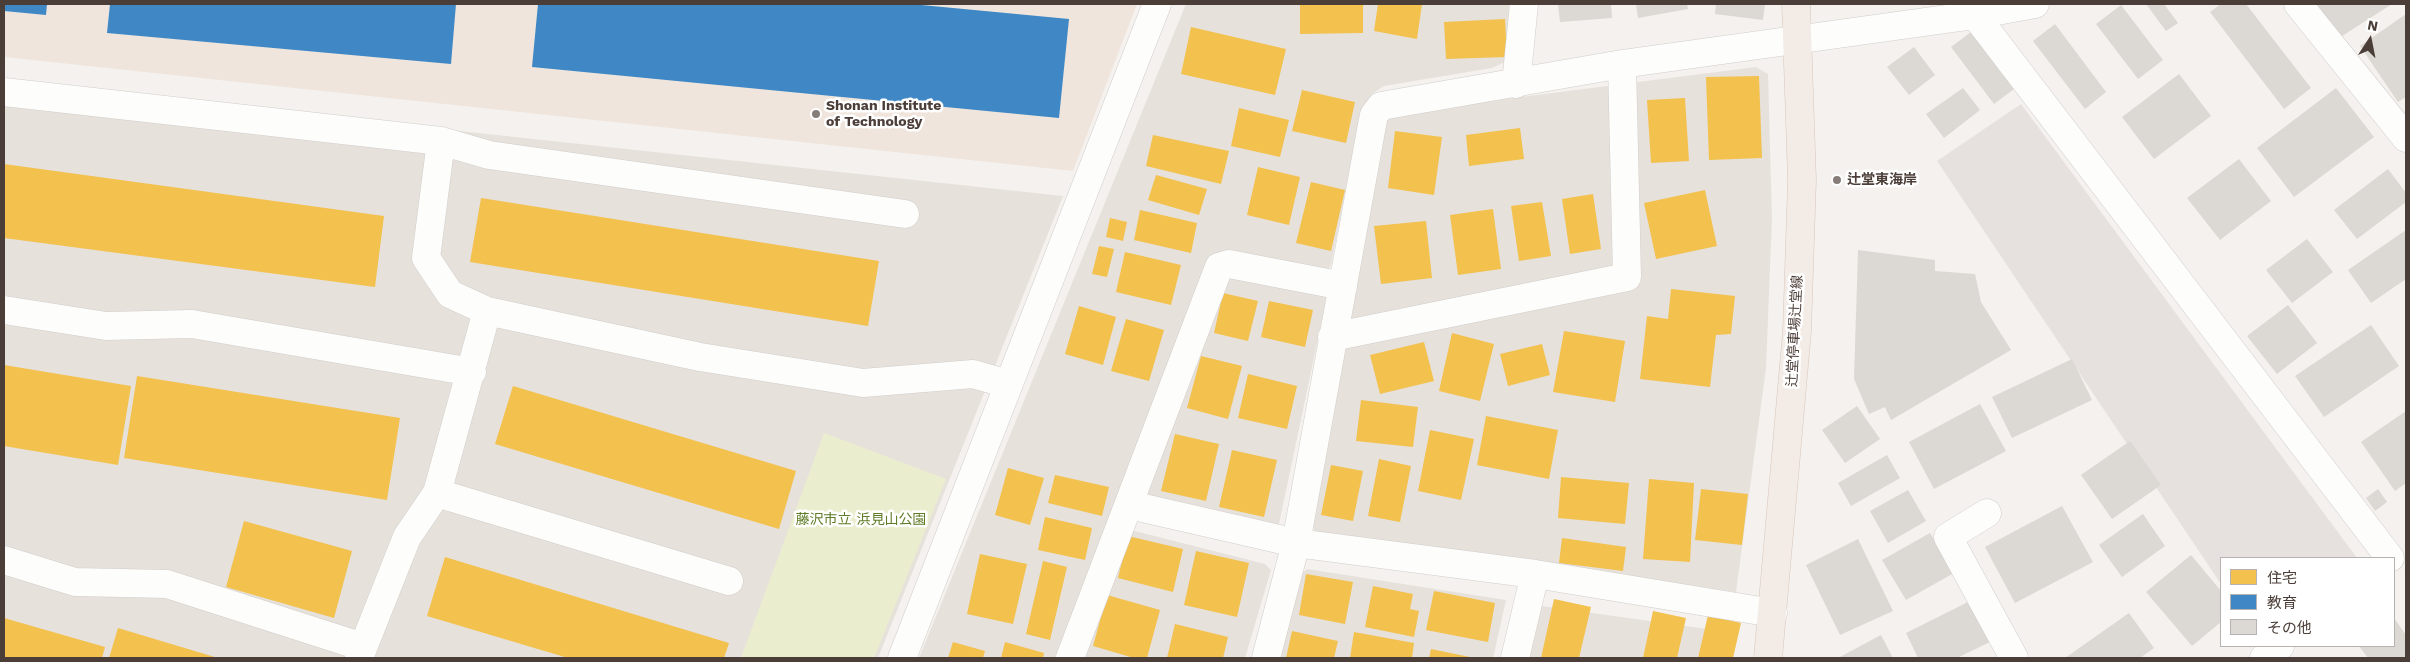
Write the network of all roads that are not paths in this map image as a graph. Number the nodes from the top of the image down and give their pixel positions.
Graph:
1 (1157, 4) edge
2 (1524, 4) edge
3 (1796, 4) edge
4 (2035, 4) edge
5 (2298, 4) edge
6 (1975, 15) junction
7 (1797, 39) junction
8 (1622, 64) junction
9 (1516, 84) junction
10 (4, 92) edge
11 (2406, 138) edge
12 (441, 141) junction
13 (905, 214) dead end
14 (1343, 286) junction
15 (4, 310) edge
16 (487, 311) junction
17 (1332, 337) junction
18 (472, 372) junction
19 (1008, 384) junction
20 (437, 493) junction
21 (1130, 505) junction
22 (1987, 513) dead end
23 (1296, 543) junction
24 (2406, 551) edge
25 (2389, 557) edge
26 (4, 560) edge
27 (2395, 560) edge
28 (1535, 574) junction
29 (730, 581) dead end
30 (1773, 613) junction
31 (2279, 647) edge
32 (361, 652) edge
33 (902, 658) edge
34 (1070, 658) edge
35 (1266, 658) edge
36 (1515, 658) edge
37 (1768, 658) edge
38 (2014, 658) edge
39 (2264, 658) edge

1 - 19 street
2 - 9 street
3 - 7 main road, 辻堂停車場辻堂線
4 - 6 street
5 - 11 street
6 - 7 street
6 - 25 street
7 - 8 street
7 - 30 main road, 辻堂停車場辻堂線
8 - 9 street
8 - 17 street
9 - 14 street
10 - 12 street
12 - 13 street
12 - 16 street
14 - 17 street
14 - 21 street
15 - 18 street
16 - 18 street
16 - 19 street
17 - 23 street
18 - 20 street
19 - 33 street
20 - 29 street
20 - 32 street
21 - 23 street
21 - 34 street
22 - 38 street
23 - 28 street
23 - 35 street
24 - 27 street
26 - 32 street
28 - 30 street
28 - 36 street
30 - 37 main road, 辻堂停車場辻堂線
31 - 39 street

